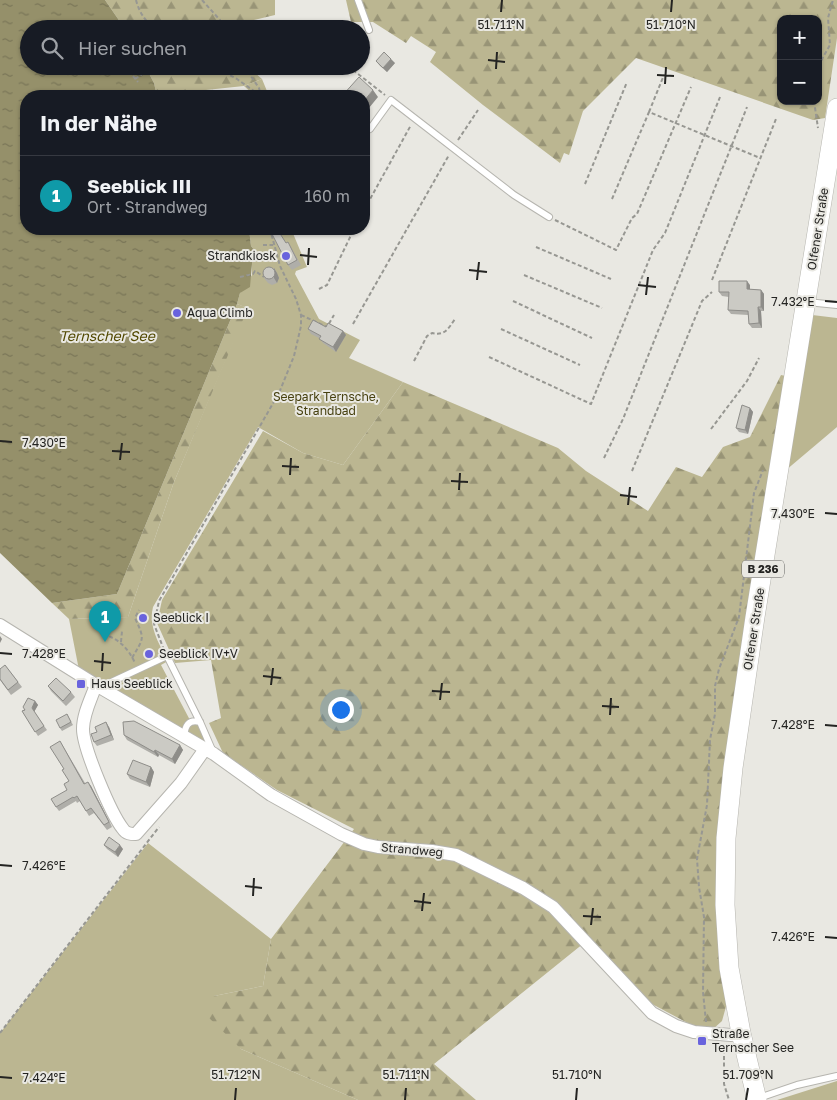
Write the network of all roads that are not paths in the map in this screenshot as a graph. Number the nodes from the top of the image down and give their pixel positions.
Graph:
1 (358, 0) edge
2 (365, 20) edge
3 (837, 108) edge
4 (370, 128) edge
5 (549, 217) road end
6 (806, 302) junction
7 (837, 305) edge
8 (0, 625) edge
9 (100, 687) junction
10 (200, 722) junction
11 (184, 738) junction
12 (210, 752) junction
13 (740, 1033) junction
14 (837, 1076) edge
15 (757, 1100) edge

1 - 2 lane
3 - 6 main road, Olfener Straße / B 236
4 - 5 lane
6 - 7 lane
6 - 13 main road, Olfener Straße / B 236
8 - 9 street, Strandweg
9 - 10 lane
9 - 11 street, Strandweg
9 - 12 street
10 - 11 lane
10 - 12 lane
11 - 12 street, Strandweg
12 - 13 street, Strandweg
13 - 15 main road, B 236
14 - 15 lane

